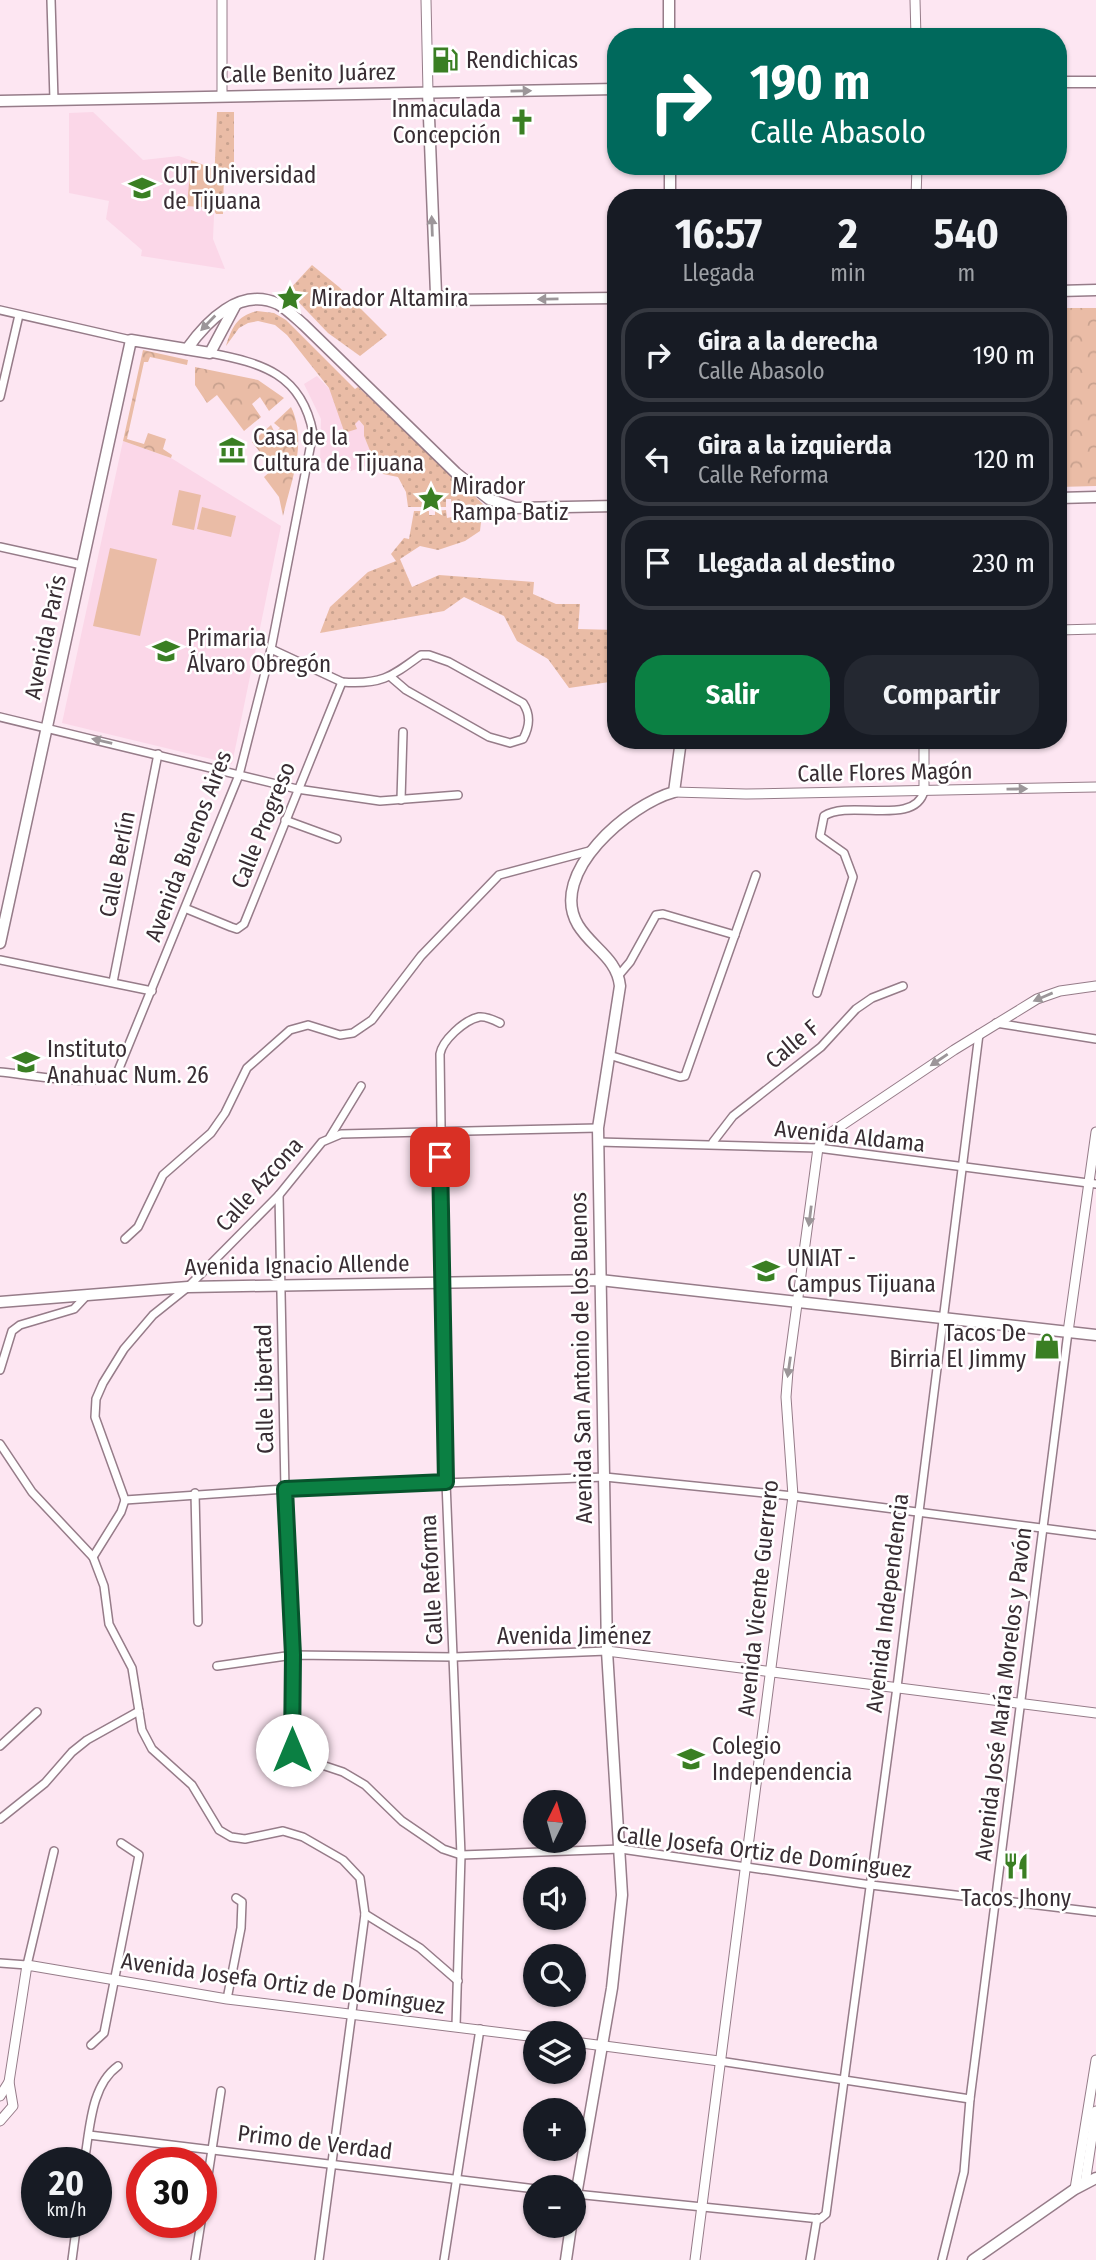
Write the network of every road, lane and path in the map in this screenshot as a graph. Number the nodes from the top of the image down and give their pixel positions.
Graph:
1 (51, 0) edge
2 (222, 0) edge
3 (426, 0) edge
4 (669, 0) edge
5 (915, 0) edge
6 (669, 28) edge
7 (916, 28) edge
8 (1067, 82) edge
9 (1096, 82) edge
10 (607, 89) edge
11 (428, 92) junction
12 (222, 94) junction
13 (54, 100) junction
14 (0, 101) edge
15 (1096, 290) edge
16 (1067, 291) edge
17 (607, 298) edge
18 (235, 306) junction
19 (0, 310) edge
20 (19, 314) junction
21 (131, 340) junction
22 (187, 349) junction
23 (210, 353) junction
24 (0, 397) edge
25 (1096, 497) edge
26 (1067, 498) edge
27 (607, 506) edge
28 (0, 547) edge
29 (82, 565) junction
30 (1096, 629) edge
31 (1067, 630) edge
32 (271, 649) junction
33 (392, 678) junction
34 (342, 682) junction
35 (0, 717) edge
36 (47, 728) junction
37 (403, 732) dead end
38 (680, 749) edge
39 (924, 749) edge
40 (158, 754) junction
41 (239, 775) junction
42 (1096, 787) edge
43 (297, 789) junction
44 (924, 791) junction
45 (674, 792) junction
46 (457, 795) dead end
47 (401, 800) junction
48 (285, 820) junction
49 (338, 839) dead end
50 (594, 850) junction
51 (756, 876) dead end
52 (187, 909) junction
53 (735, 935) junction
54 (0, 943) edge
55 (0, 960) edge
56 (619, 975) junction
57 (113, 982) junction
58 (903, 986) dead end
59 (1096, 986) edge
60 (152, 991) junction
61 (817, 993) dead end
62 (500, 1023) dead end
63 (996, 1023) junction
64 (979, 1034) junction
65 (1096, 1039) edge
66 (609, 1055) junction
67 (0, 1072) edge
68 (361, 1086) dead end
69 (598, 1128) junction
70 (439, 1132) junction
71 (1096, 1132) edge
72 (330, 1137) junction
73 (598, 1142) junction
74 (713, 1142) junction
75 (818, 1148) junction
76 (961, 1168) junction
77 (1092, 1184) edge
78 (279, 1195) junction
79 (125, 1239) dead end
80 (600, 1280) junction
81 (442, 1283) junction
82 (281, 1285) junction
83 (188, 1287) junction
84 (88, 1294) junction
85 (800, 1300) junction
86 (0, 1302) edge
87 (943, 1317) junction
88 (1068, 1332) junction
89 (1096, 1335) edge
90 (0, 1370) edge
91 (0, 1444) edge
92 (605, 1477) junction
93 (446, 1482) junction
94 (285, 1489) junction
95 (195, 1493) junction
96 (793, 1496) junction
97 (125, 1500) junction
98 (918, 1513) junction
99 (1044, 1529) junction
100 (1096, 1535) edge
101 (93, 1557) junction
102 (198, 1622) dead end
103 (607, 1651) junction
104 (293, 1655) junction
105 (454, 1657) junction
106 (217, 1666) dead end
107 (771, 1670) junction
108 (897, 1687) junction
109 (1020, 1703) junction
110 (139, 1711) junction
111 (37, 1712) dead end
112 (1096, 1713) edge
113 (0, 1746) edge
114 (292, 1750) joint
115 (0, 1819) edge
116 (121, 1843) dead end
117 (621, 1849) junction
118 (54, 1852) dead end
119 (461, 1855) junction
120 (744, 1868) junction
121 (871, 1885) junction
122 (236, 1898) dead end
123 (996, 1900) junction
124 (1096, 1912) edge
125 (365, 1914) junction
126 (0, 1963) edge
127 (27, 1965) junction
128 (117, 1981) junction
129 (458, 1981) junction
130 (227, 1999) junction
131 (349, 2013) junction
132 (456, 2026) junction
133 (480, 2029) junction
134 (523, 2035) edge
135 (586, 2043) edge
136 (91, 2045) dead end
137 (600, 2045) junction
138 (1096, 2060) edge
139 (719, 2061) junction
140 (118, 2066) dead end
141 (845, 2081) junction
142 (9, 2082) junction
143 (220, 2091) dead end
144 (0, 2096) edge
145 (970, 2099) junction
146 (1096, 2111) edge
147 (0, 2121) edge
148 (89, 2135) junction
149 (87, 2147) edge
150 (203, 2147) edge
151 (213, 2147) edge
152 (217, 2148) edge
153 (330, 2162) junction
154 (578, 2175) edge
155 (457, 2179) junction
156 (1086, 2183) edge
157 (523, 2187) edge
158 (586, 2195) edge
159 (700, 2209) junction
160 (820, 2218) junction
161 (74, 2238) edge
162 (198, 2238) edge
163 (569, 2238) edge
164 (72, 2260) edge
165 (195, 2260) edge
166 (319, 2260) edge
167 (444, 2260) edge
168 (566, 2260) edge
169 (695, 2260) edge
170 (810, 2260) edge
171 (942, 2260) edge
172 (973, 2260) edge

1 - 13 street
2 - 12 street
3 - 11 street
4 - 6 main road
5 - 7 street
8 - 9 main road
11 -> 10 main road, Calle Benito Juárez
11 - 12 main road, Calle Benito Juárez
17 -> 11 main road
12 - 13 main road, Calle Benito Juárez
13 - 14 main road, Calle Benito Juárez
15 - 16 main road
18 -> 22 main road
18 - 23 main road
18 - 27 main road
19 - 20 street
20 - 21 street
20 - 24 street
21 - 22 main road
21 - 29 main road, Avenida París
22 - 23 main road
23 - 32 street, Avenida Buenos Aires
25 - 26 main road
28 - 29 street
29 - 36 main road, Avenida París
30 - 31 street
32 - 34 street
32 - 41 street, Avenida Buenos Aires
33 - 33 street
33 - 34 street
34 - 43 street, Calle Progreso
35 - 36 street
40 -> 36 street
36 - 54 main road, Avenida París
37 - 47 street
38 - 45 main road
39 - 44 street
40 - 41 street
40 - 57 street, Calle Berlín
41 - 43 street
41 - 52 street, Avenida Buenos Aires
44 -> 42 street, Calle Flores Magón
43 - 47 street
43 - 48 street, Calle Progreso
44 - 45 street, Calle Flores Magón
44 - 61 street
45 - 50 main road
46 - 47 street
48 - 49 street
48 - 52 street, Calle Progreso
50 - 56 main road
50 - 79 street
51 - 53 street
52 - 60 street, Avenida Buenos Aires
53 - 56 street
53 - 66 street
55 - 57 street
56 - 66 main road, Avenida San Antonio de los Buenos
57 - 60 street
58 - 74 street, Calle F
59 -> 63 street
60 - 67 street, Avenida Buenos Aires
62 - 70 street, Calle Reforma
63 - 64 street
63 - 65 street
64 -> 75 street
64 - 76 street, Avenida Independencia
66 - 69 main road, Avenida San Antonio de los Buenos
68 - 72 street, Calle Azcona
69 - 70 street
69 - 73 main road, Avenida San Antonio de los Buenos
70 - 72 street
70 - 81 street, Calle Reforma
71 - 77 street, Avenida José María Morelos y Pavón
72 - 78 street, Calle Azcona
73 - 74 street, Avenida Aldama
73 - 80 main road, Avenida San Antonio de los Buenos
74 - 75 street, Avenida Aldama
75 - 76 street, Avenida Aldama
75 -> 85 street, Avenida Vicente Guerrero
76 - 77 street, Avenida Aldama
76 - 87 street, Avenida Independencia
77 - 88 street, Avenida José María Morelos y Pavón
78 - 82 street, Calle Libertad
78 - 83 street, Calle Azcona
80 - 81 main road, Avenida Ignacio Allende
80 - 85 main road, Avenida Ignacio Allende
80 - 92 main road, Avenida San Antonio de los Buenos
81 - 82 main road, Avenida Ignacio Allende
81 - 93 street, Calle Reforma
82 - 83 main road, Avenida Ignacio Allende
82 - 94 street, Calle Libertad
83 - 84 main road, Avenida Ignacio Allende
83 - 97 street, Calle Azcona
84 - 86 main road, Avenida Ignacio Allende
84 - 90 street
85 - 87 main road, Avenida Ignacio Allende
85 -> 96 street, Avenida Vicente Guerrero
87 - 88 main road, Avenida Ignacio Allende
87 - 98 street, Avenida Independencia
88 - 89 main road, Avenida Ignacio Allende
88 - 99 street, Avenida José María Morelos y Pavón
91 - 101 street
92 - 93 street
92 - 96 street
92 - 103 main road, Avenida San Antonio de los Buenos
93 - 94 street
93 - 105 street, Calle Reforma
94 - 95 street
94 - 104 street, Calle Libertad
95 - 97 street
95 - 102 street
96 - 98 street
96 - 107 street, Avenida Vicente Guerrero
97 - 101 street
98 - 99 street
98 - 108 street, Avenida Independencia
99 - 100 street
99 - 109 street, Avenida José María Morelos y Pavón
101 - 110 street
103 - 105 street, Avenida Jiménez
103 - 107 street, Avenida Jiménez
103 - 117 main road, Avenida San Antonio de los Buenos
104 - 105 street, Avenida Jiménez
104 - 106 street, Avenida Jiménez
104 - 114 street, Calle Libertad
105 - 119 street, Calle Reforma
107 - 108 street, Avenida Jiménez
107 - 120 street, Avenida Vicente Guerrero
108 - 109 street, Avenida Jiménez
108 - 121 street, Avenida Independencia
109 - 112 street, Avenida Jiménez
109 - 123 street, Avenida José María Morelos y Pavón
110 - 115 street
110 - 125 street
111 - 113 street
114 - 119 street, Calle Josefa Ortiz de Domínguez
116 - 128 street
117 - 119 street, Calle Josefa Ortiz de Domínguez
117 - 120 street, Calle Josefa Ortiz de Domínguez
117 - 137 main road, Avenida San Antonio de los Buenos
118 - 127 street
119 - 129 street, Calle Reforma
120 - 121 street, Calle Josefa Ortiz de Domínguez
120 - 139 street, Avenida Vicente Guerrero
121 - 123 street, Calle Josefa Ortiz de Domínguez
121 - 141 street, Avenida Independencia
122 - 130 street
123 - 124 street, Calle Josefa Ortiz de Domínguez
123 - 145 street, Avenida José María Morelos y Pavón
125 - 129 street
125 - 131 street
126 - 127 street
127 - 128 street, Avenida Josefa Ortiz de Domínguez
127 - 142 street
128 - 130 street, Avenida Josefa Ortiz de Domínguez
128 - 136 street
129 - 132 street, Calle Reforma
130 - 131 street, Avenida Josefa Ortiz de Domínguez
131 - 132 street, Avenida Josefa Ortiz de Domínguez
131 - 153 street
132 - 133 street, Avenida Josefa Ortiz de Domínguez
133 - 134 street, Avenida Josefa Ortiz de Domínguez
133 - 155 street
135 - 137 street
137 - 139 street
137 - 154 main road, Avenida San Antonio de los Buenos
138 - 156 street
139 - 141 street
139 - 159 street, Avenida Vicente Guerrero
140 - 148 street
141 - 145 street
141 - 160 street, Avenida Independencia
142 - 144 street
142 - 147 street
143 - 151 street
145 - 171 street, Avenida José María Morelos y Pavón
146 - 156 street
148 - 149 street
148 - 150 street, Primo de Verdad
152 - 153 street, Primo de Verdad
153 - 155 street, Primo de Verdad
153 - 166 street
155 - 157 street, Primo de Verdad
155 - 167 street
156 - 172 main road
158 - 159 street
159 - 160 street
159 - 169 street, Avenida Vicente Guerrero
160 - 170 street, Avenida Independencia
161 - 164 street
162 - 165 street
163 - 168 main road

